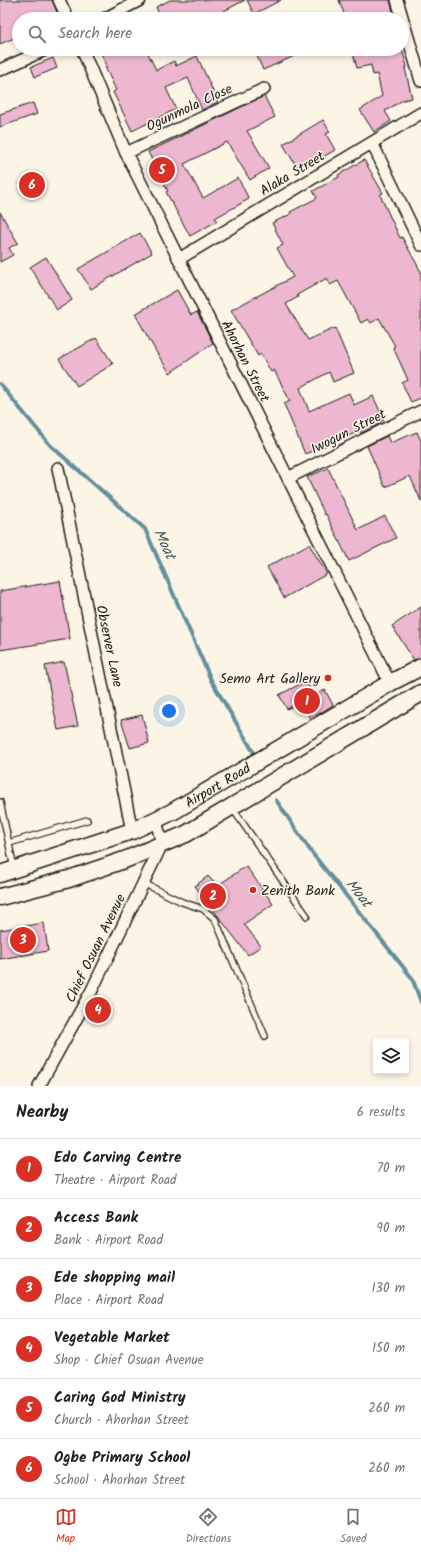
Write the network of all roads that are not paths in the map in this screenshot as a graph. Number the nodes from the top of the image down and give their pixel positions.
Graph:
1 (59, 0) edge
2 (140, 0) edge
3 (397, 0) edge
4 (65, 12) edge
5 (117, 12) edge
6 (401, 12) edge
7 (409, 40) edge
8 (31, 56) edge
9 (85, 56) edge
10 (0, 70) edge
11 (421, 81) edge
12 (264, 89) dead end
13 (421, 112) edge
14 (372, 143) junction
15 (126, 153) junction
16 (421, 245) edge
17 (179, 259) junction
18 (421, 411) edge
19 (58, 468) dead end
20 (288, 478) junction
21 (421, 667) edge
22 (390, 684) junction
23 (421, 693) edge
24 (0, 802) edge
25 (231, 807) junction
26 (87, 820) dead end
27 (156, 820) junction
28 (132, 831) junction
29 (9, 842) junction
30 (162, 844) junction
31 (7, 872) edge
32 (143, 883) junction
33 (0, 897) edge
34 (307, 916) dead end
35 (265, 1036) dead end
36 (39, 1086) edge

1 - 4 street
2 - 5 street
3 - 6 street
7 - 11 street
8 - 10 street
9 - 15 street, Ahorhan Street
12 - 15 street, Ogunmola Close
13 - 14 street, Alaka Street
14 - 16 street
14 - 17 street, Alaka Street
15 - 17 street, Ahorhan Street
17 - 20 street, Ahorhan Street
18 - 20 street, Iwogun Street
19 - 28 street, Observer Lane
20 - 22 street, Ahorhan Street
21 - 22 main road, Airport Road
22 - 27 main road, Airport Road
23 - 25 main road, Airport Road
24 - 29 lane
25 - 30 main road, Airport Road
25 - 34 lane
26 - 29 lane
27 - 28 main road, Airport Road
27 - 30 street
28 - 31 main road, Airport Road
29 - 31 lane
30 - 32 street, Chief Osuan Avenue
30 - 33 main road, Airport Road
32 - 35 lane
32 - 36 street, Chief Osuan Avenue

